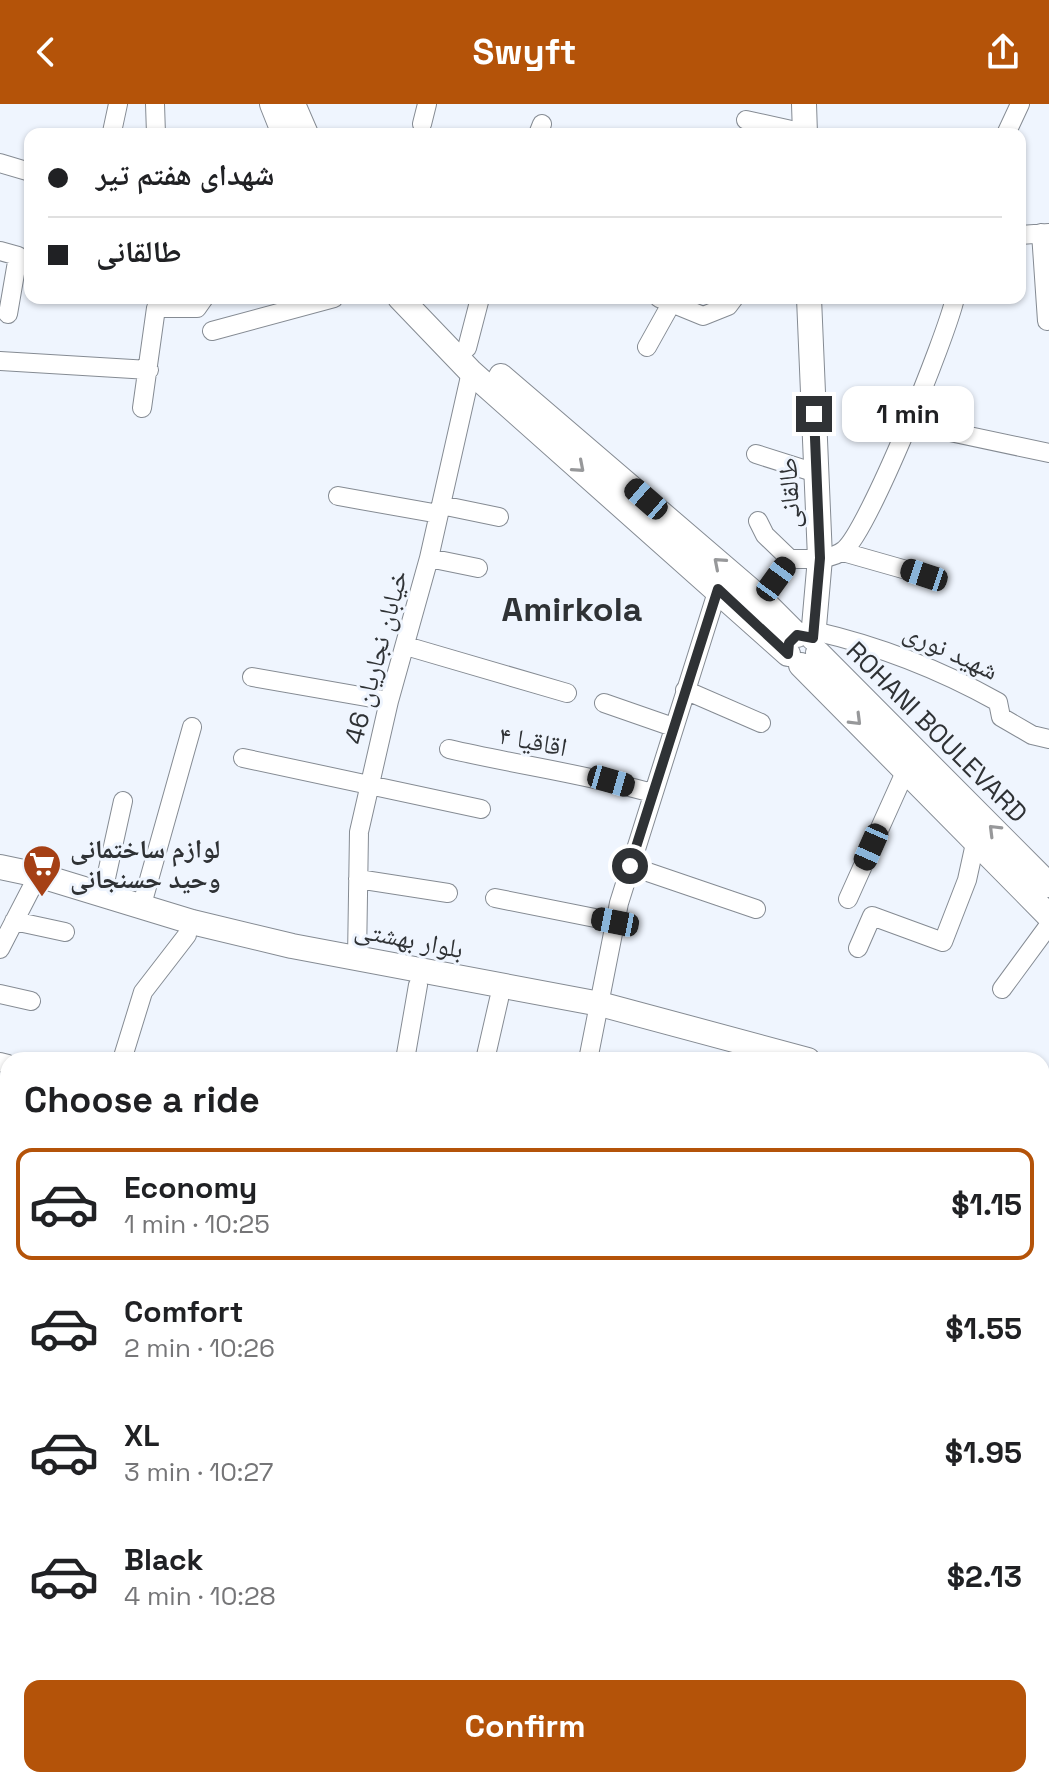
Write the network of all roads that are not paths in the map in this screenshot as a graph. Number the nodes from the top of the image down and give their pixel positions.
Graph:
1 (118, 104) edge
2 (155, 104) edge
3 (272, 104) edge
4 (293, 104) edge
5 (427, 104) edge
6 (804, 104) edge
7 (1013, 106) edge
8 (746, 120) dead end
9 (422, 124) dead end
10 (113, 128) edge
11 (156, 128) edge
12 (282, 128) edge
13 (303, 128) edge
14 (780, 128) edge
15 (805, 128) edge
16 (1008, 128) edge
17 (0, 163) edge
18 (24, 170) edge
19 (1045, 233) edge
20 (0, 251) edge
21 (200, 304) edge
22 (312, 304) edge
23 (407, 304) edge
24 (427, 304) edge
25 (479, 304) edge
26 (664, 304) edge
27 (673, 304) edge
28 (730, 304) edge
29 (809, 304) edge
30 (953, 304) edge
31 (8, 314) dead end
32 (1047, 321) dead end
33 (212, 331) dead end
34 (647, 347) dead end
35 (469, 360) junction
36 (0, 361) edge
37 (149, 370) junction
38 (142, 408) dead end
39 (908, 423) junction
40 (1049, 453) edge
41 (756, 454) dead end
42 (816, 473) junction
43 (338, 496) dead end
44 (440, 510) junction
45 (499, 517) dead end
46 (758, 521) dead end
47 (832, 555) junction
48 (429, 558) junction
49 (790, 559) junction
50 (478, 568) dead end
51 (924, 575) dead end
52 (718, 589) junction
53 (761, 599) junction
54 (406, 646) junction
55 (805, 646) junction
56 (252, 677) dead end
57 (685, 690) junction
58 (567, 693) dead end
59 (389, 701) junction
60 (604, 703) dead end
61 (761, 723) dead end
62 (192, 727) dead end
63 (673, 727) junction
64 (1049, 739) edge
65 (449, 749) dead end
66 (243, 758) dead end
67 (906, 770) junction
68 (371, 784) junction
69 (652, 793) junction
70 (123, 801) dead end
71 (481, 809) dead end
72 (976, 839) junction
73 (630, 866) junction
74 (0, 867) edge
75 (0, 878) edge
76 (358, 879) junction
77 (1047, 880) edge
78 (33, 885) junction
79 (448, 893) dead end
80 (102, 896) junction
81 (495, 898) dead end
82 (848, 899) dead end
83 (141, 908) junction
84 (756, 909) dead end
85 (1049, 916) edge
86 (14, 921) junction
87 (615, 922) junction
88 (1049, 925) edge
89 (65, 932) dead end
90 (187, 935) junction
91 (0, 948) edge
92 (858, 948) dead end
93 (356, 965) junction
94 (418, 985) junction
95 (1002, 989) dead end
96 (0, 994) edge
97 (499, 999) junction
98 (31, 1001) dead end
99 (598, 1011) junction
100 (124, 1052) edge
101 (406, 1052) edge
102 (487, 1052) edge
103 (590, 1052) edge
104 (726, 1052) edge
105 (771, 1052) edge

1 - 10 street
2 - 11 street
3 - 12 main road
4 - 13 main road
5 - 9 street
6 - 15 main road
7 - 16 street
8 - 14 street
17 - 18 street
19 - 32 street
20 - 31 street
21 - 37 street
22 - 33 street
23 - 35 main road, ROHANI BOULEVARD
24 - 35 main road, ROHANI BOULEVARD
25 - 35 street, خیابان نجاریان 46
26 - 34 street
27 - 28 street
29 - 42 main road, طالقانی
30 - 39 street
35 - 44 street, خیابان نجاریان 46
35 -> 52 main road, ROHANI BOULEVARD
53 -> 35 main road, ROHANI BOULEVARD
36 - 37 street
37 - 38 street
39 - 40 street
39 - 47 street
41 - 42 street
42 - 47 main road, طالقانی
43 - 44 street
44 - 45 street
44 - 48 street, خیابان نجاریان 46
46 - 49 street
47 - 49 street
47 - 51 street
47 - 55 main road, طالقانی
48 - 50 street
48 - 54 street, خیابان نجاریان 46
49 - 53 street
52 - 55 main road, ROHANI BOULEVARD
52 - 57 street
53 - 55 main road, ROHANI BOULEVARD
54 - 58 street
54 - 59 street, خیابان نجاریان 46
55 - 64 street, شهید نوری
55 -> 67 main road, ROHANI BOULEVARD
77 -> 55 main road, ROHANI BOULEVARD
56 - 59 street
57 - 61 street
57 - 63 street
59 - 68 street, خیابان نجاریان 46
60 - 63 street
62 - 83 street
63 - 69 street
65 - 69 street, اقاقیا ۴
66 - 68 street
67 - 72 main road, ROHANI BOULEVARD
67 - 82 street
68 - 71 street
68 - 76 street, خیابان نجاریان 46
69 - 73 street
70 - 80 street
72 - 85 main road, ROHANI BOULEVARD
72 - 92 street
73 - 84 street
73 - 87 street
74 - 80 main road, بلوار بهشتی
75 - 78 main road, بلوار بهشتی
76 - 79 street
76 - 93 street, خیابان نجاریان 46
78 - 86 street
78 - 90 main road, بلوار بهشتی
80 - 83 main road, بلوار بهشتی
81 - 87 street
83 - 93 main road, بلوار بهشتی
86 - 89 street
86 - 91 street
87 - 99 street
88 - 95 street
90 - 93 main road, بلوار بهشتی
90 - 100 street
93 - 94 main road, بلوار بهشتی
93 - 99 main road, بلوار بهشتی
94 - 97 main road, بلوار بهشتی
94 - 101 street
96 - 98 street
97 - 99 main road, بلوار بهشتی
97 - 102 street
99 - 103 street
99 - 104 main road, بلوار بهشتی
99 - 105 main road, بلوار بهشتی

